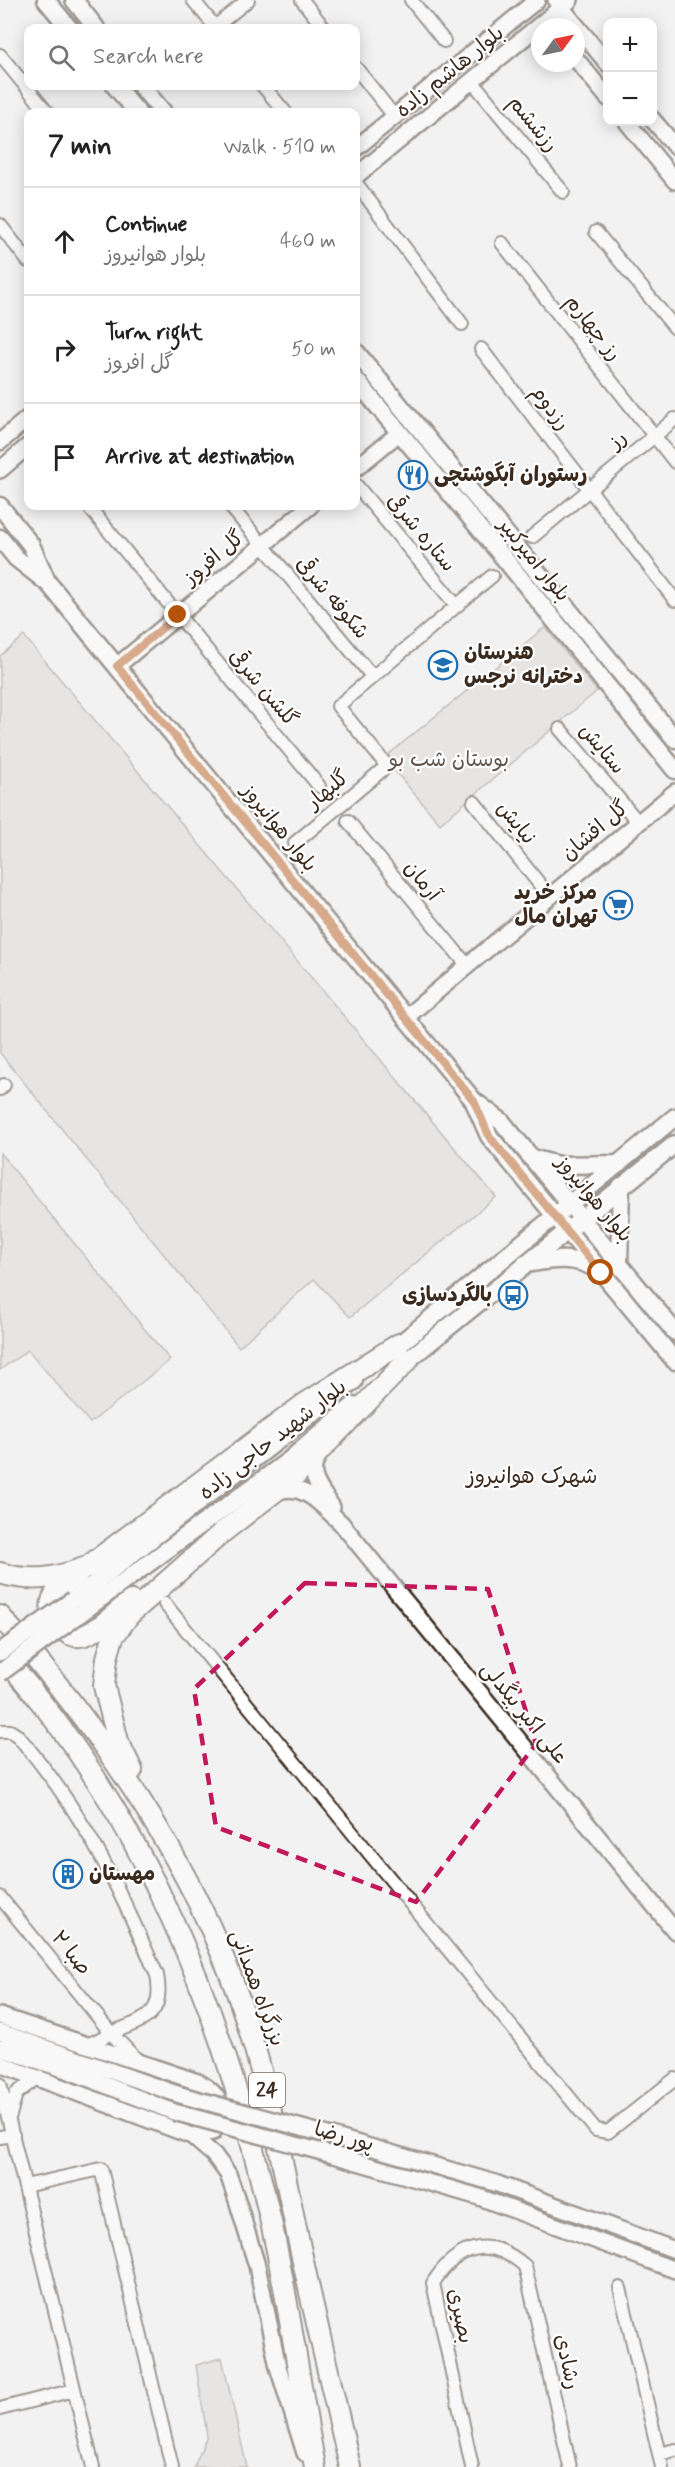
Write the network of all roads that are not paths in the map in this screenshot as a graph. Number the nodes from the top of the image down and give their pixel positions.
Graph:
1 (46, 0) edge
2 (74, 0) edge
3 (193, 0) edge
4 (248, 0) edge
5 (302, 0) edge
6 (411, 0) edge
7 (532, 1) edge
8 (562, 2) edge
9 (543, 18) edge
10 (551, 18) edge
11 (66, 24) edge
12 (93, 24) edge
13 (213, 24) edge
14 (221, 24) edge
15 (321, 24) edge
16 (531, 36) edge
17 (444, 41) dead end
18 (0, 56) edge
19 (603, 57) edge
20 (585, 70) edge
21 (360, 73) edge
22 (472, 81) junction
23 (24, 85) edge
24 (29, 90) edge
25 (118, 90) edge
26 (144, 90) edge
27 (266, 90) edge
28 (603, 92) edge
29 (44, 108) edge
30 (134, 108) edge
31 (160, 108) edge
32 (282, 108) edge
33 (394, 116) junction
34 (657, 124) edge
35 (630, 126) edge
36 (360, 145) edge
37 (675, 146) edge
38 (360, 173) edge
39 (675, 181) edge
40 (360, 188) edge
41 (563, 192) dead end
42 (0, 225) edge
43 (596, 232) dead end
44 (502, 243) dead end
45 (24, 256) edge
46 (462, 324) dead end
47 (675, 328) edge
48 (481, 349) dead end
49 (360, 357) edge
50 (360, 385) edge
51 (675, 419) edge
52 (24, 421) edge
53 (399, 433) junction
54 (653, 436) junction
55 (0, 442) edge
56 (24, 449) edge
57 (675, 462) edge
58 (360, 465) edge
59 (0, 470) edge
60 (360, 490) edge
61 (588, 490) junction
62 (0, 506) edge
63 (91, 510) edge
64 (233, 510) edge
65 (305, 510) edge
66 (532, 537) dead end
67 (0, 538) edge
68 (263, 545) junction
69 (492, 576) dead end
70 (49, 584) junction
71 (675, 600) edge
72 (456, 605) junction
73 (178, 615) junction
74 (117, 666) junction
75 (372, 676) junction
76 (560, 729) dead end
77 (675, 739) edge
78 (675, 770) edge
79 (319, 786) dead end
80 (675, 792) edge
81 (474, 802) dead end
82 (348, 821) dead end
83 (638, 822) junction
84 (295, 843) dead end
85 (549, 896) junction
86 (467, 965) junction
87 (405, 1018) junction
88 (474, 1101) junction
89 (675, 1117) edge
90 (675, 1144) edge
91 (531, 1158) junction
92 (619, 1164) junction
93 (621, 1186) junction
94 (568, 1205) junction
95 (554, 1216) junction
96 (580, 1220) junction
97 (567, 1232) junction
98 (524, 1264) junction
99 (620, 1264) junction
100 (601, 1273) junction
101 (675, 1332) edge
102 (404, 1352) junction
103 (675, 1361) edge
104 (326, 1444) junction
105 (273, 1493) junction
106 (341, 1523) junction
107 (224, 1531) junction
108 (87, 1567) junction
109 (0, 1573) edge
110 (165, 1604) dead end
111 (76, 1608) junction
112 (0, 1616) edge
113 (0, 1652) edge
114 (0, 1673) edge
115 (0, 1731) edge
116 (167, 1842) junction
117 (0, 1897) edge
118 (675, 1931) edge
119 (0, 2016) edge
120 (0, 2032) edge
121 (111, 2033) junction
122 (85, 2045) junction
123 (0, 2048) edge
124 (142, 2063) junction
125 (0, 2064) edge
126 (36, 2078) junction
127 (675, 2079) edge
128 (0, 2084) edge
129 (9, 2116) junction
130 (14, 2135) junction
131 (192, 2136) junction
132 (0, 2137) edge
133 (25, 2186) junction
134 (675, 2250) edge
135 (525, 2266) joint
136 (675, 2270) edge
137 (620, 2288) dead end
138 (74, 2390) junction
139 (0, 2409) edge
140 (675, 2450) edge
141 (659, 2454) junction
142 (93, 2467) edge
143 (172, 2467) edge
144 (310, 2467) edge
145 (315, 2467) edge
146 (350, 2467) edge
147 (472, 2467) edge
148 (570, 2467) edge
149 (662, 2467) edge

1 - 11 main road
2 - 12 main road
3 - 13 street
4 - 14 street
5 - 15 street
6 - 17 street
7 - 9 street
7 - 33 street, بلوار هاشم زاده
8 - 10 street, بلوار هاشم زاده
8 - 19 street
16 - 22 street, بلوار هاشم زاده
18 - 23 street
20 - 28 street
21 - 33 street
22 - 38 street, بلوار هاشم زاده
22 - 41 street, رزششم
24 - 29 street
25 - 30 main road
26 - 31 main road
27 - 32 street
33 - 36 street, بلوار هاشم زاده
34 - 37 street
35 - 39 street
40 - 46 street
42 - 45 street
43 - 47 street
44 - 54 street, رز چهارم
48 - 61 street, رزدوم
49 - 77 main road, بلوار امیرکبیر
50 - 53 main road, بلوار امیرکبیر
51 - 54 street, رز
52 - 55 street
53 - 58 street
53 - 78 main road, بلوار امیرکبیر
54 - 57 street, رز چهارم
54 - 61 street, رز
56 - 59 street
60 - 72 street, ستاره شرقی
61 - 66 street, رز
61 - 71 street, رزدوم
62 - 70 main road, بلوار هوانیروز
63 - 73 street, گلشن شرقی
64 - 68 street, شکوفه شرقی
65 - 68 street, گل افروز
67 - 70 main road, بلوار هوانیروز
68 - 73 street, گل افروز
68 - 75 street, شکوفه شرقی
69 - 72 street
70 - 74 main road, بلوار هوانیروز
72 - 75 street
73 - 74 street, گل افروز
73 - 79 street, گلشن شرقی
74 - 87 main road, بلوار هوانیروز
75 - 84 street, گلبهار
76 - 83 street, ستایش
80 - 83 street, گل افشان
81 - 85 street, نیایش
82 - 86 street, آرمان
83 - 85 street, گل افشان
85 - 86 street, گل افشان
86 - 87 street, گل افشان
87 - 88 main road, بلوار هوانیروز
88 - 91 main road, بلوار هوانیروز
88 - 95 main road, بلوار هوانیروز
89 - 92 main road, بلوار شهید حاجی زاده
90 - 93 main road, بلوار شهید حاجی زاده
91 - 92 main road
91 - 94 main road, بلوار هوانیروز
92 - 94 main road, بلوار شهید حاجی زاده
93 - 96 main road, بلوار شهید حاجی زاده
93 - 99 main road
94 - 95 main road, بلوار شهید حاجی زاده
94 - 96 main road, بلوار هوانیروز
95 - 97 main road, بلوار هوانیروز
95 - 102 main road, بلوار شهید حاجی زاده
96 - 97 main road, بلوار شهید حاجی زاده
96 - 99 main road, بلوار هوانیروز
97 - 98 main road, بلوار شهید حاجی زاده
97 - 100 main road, بلوار هوانیروز
98 - 100 main road
98 - 102 main road, بلوار شهید حاجی زاده
99 - 101 main road, بلوار هوانیروز
100 - 103 main road, بلوار هوانیروز
102 - 104 highway
102 - 108 highway
102 - 111 main road, بلوار شهید حاجی زاده
104 - 105 highway
104 - 106 street, علی اکبر بیگدلی
105 - 106 street, علی اکبر بیگدلی
105 - 107 highway
106 - 118 street, علی اکبر بیگدلی
107 - 108 highway
107 - 116 highway
108 - 109 highway
110 - 127 street
111 - 113 main road, بلوار شهید حاجی زاده, bridge
111 - 114 main road, بلوار شهید حاجی زاده, bridge
112 - 116 highway, بزرگراه همدانی / 24
113 - 145 highway, 24
115 - 121 street
116 - 146 highway, بزرگراه همدانی / 24
117 - 121 street, صبا ۲
119 - 122 street
120 - 134 street, پور رضا, bridge
121 - 122 street
121 - 124 street, صبا ۲
122 - 124 street
123 - 136 street, پور رضا, bridge
124 - 131 street
125 - 126 street
126 - 129 street
126 - 131 street
128 - 129 street
129 - 130 street
130 - 132 street
130 - 133 street
131 - 144 street
133 - 138 street
133 - 143 street
135 - 147 street, بصیری
135 - 148 street, رشادی
137 - 141 street
138 - 139 street
138 - 142 street
140 - 141 street
141 - 149 street

